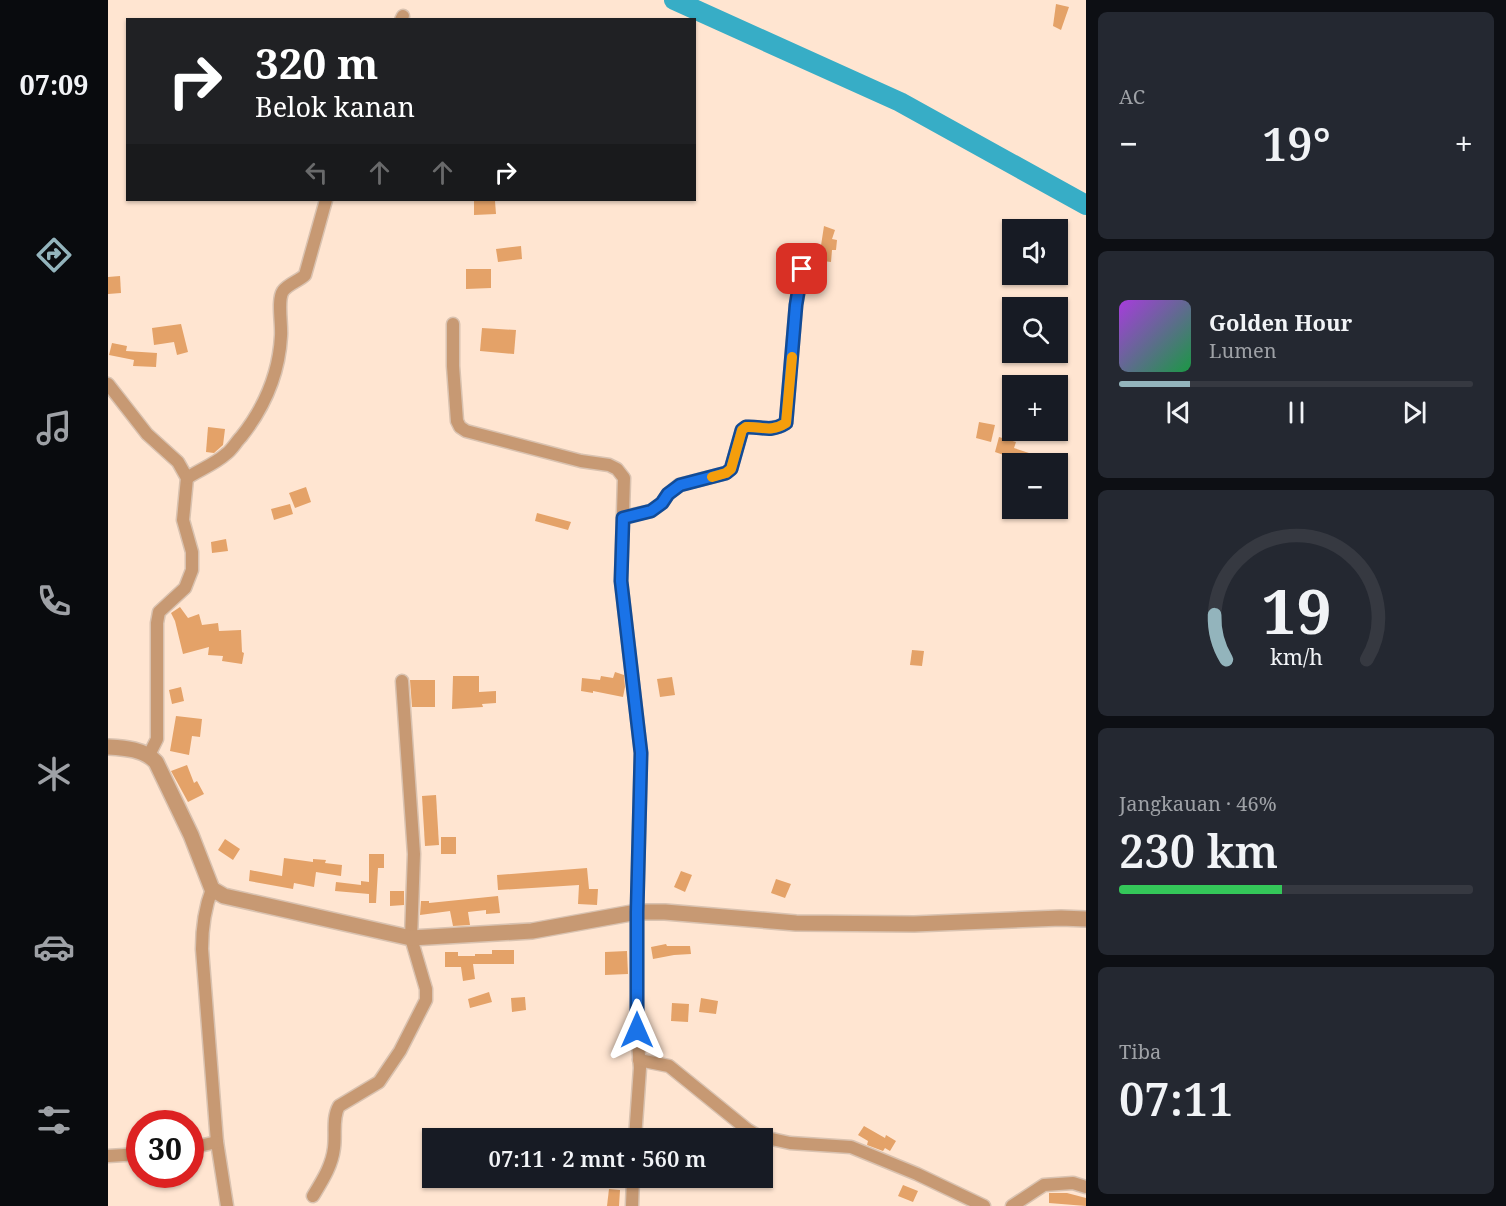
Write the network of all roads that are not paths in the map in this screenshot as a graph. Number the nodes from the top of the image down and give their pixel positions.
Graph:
1 (326, 201) edge
2 (806, 251) dead end
3 (453, 324) dead end
4 (108, 384) edge
5 (187, 478) junction
6 (623, 518) junction
7 (402, 681) dead end
8 (108, 747) edge
9 (149, 755) junction
10 (212, 889) junction
11 (637, 912) junction
12 (1086, 919) edge
13 (411, 938) junction
14 (639, 1060) junction
15 (636, 1128) edge
16 (217, 1142) junction
17 (204, 1145) edge
18 (126, 1155) edge
19 (108, 1156) edge
20 (1086, 1187) edge
21 (633, 1188) edge
22 (313, 1196) dead end
23 (227, 1206) edge
24 (632, 1206) edge
25 (984, 1206) edge
26 (1012, 1206) edge

1 - 5 street
2 - 6 street
3 - 6 street
4 - 5 street
5 - 9 street
6 - 11 street
7 - 13 street
8 - 9 street
9 - 10 street
10 - 13 street
10 - 16 street
11 - 12 street
11 - 13 street
11 - 14 street
13 - 22 street
14 - 15 street
14 - 25 street
16 - 17 street
16 - 23 street
18 - 19 street
20 - 26 street
21 - 24 street

